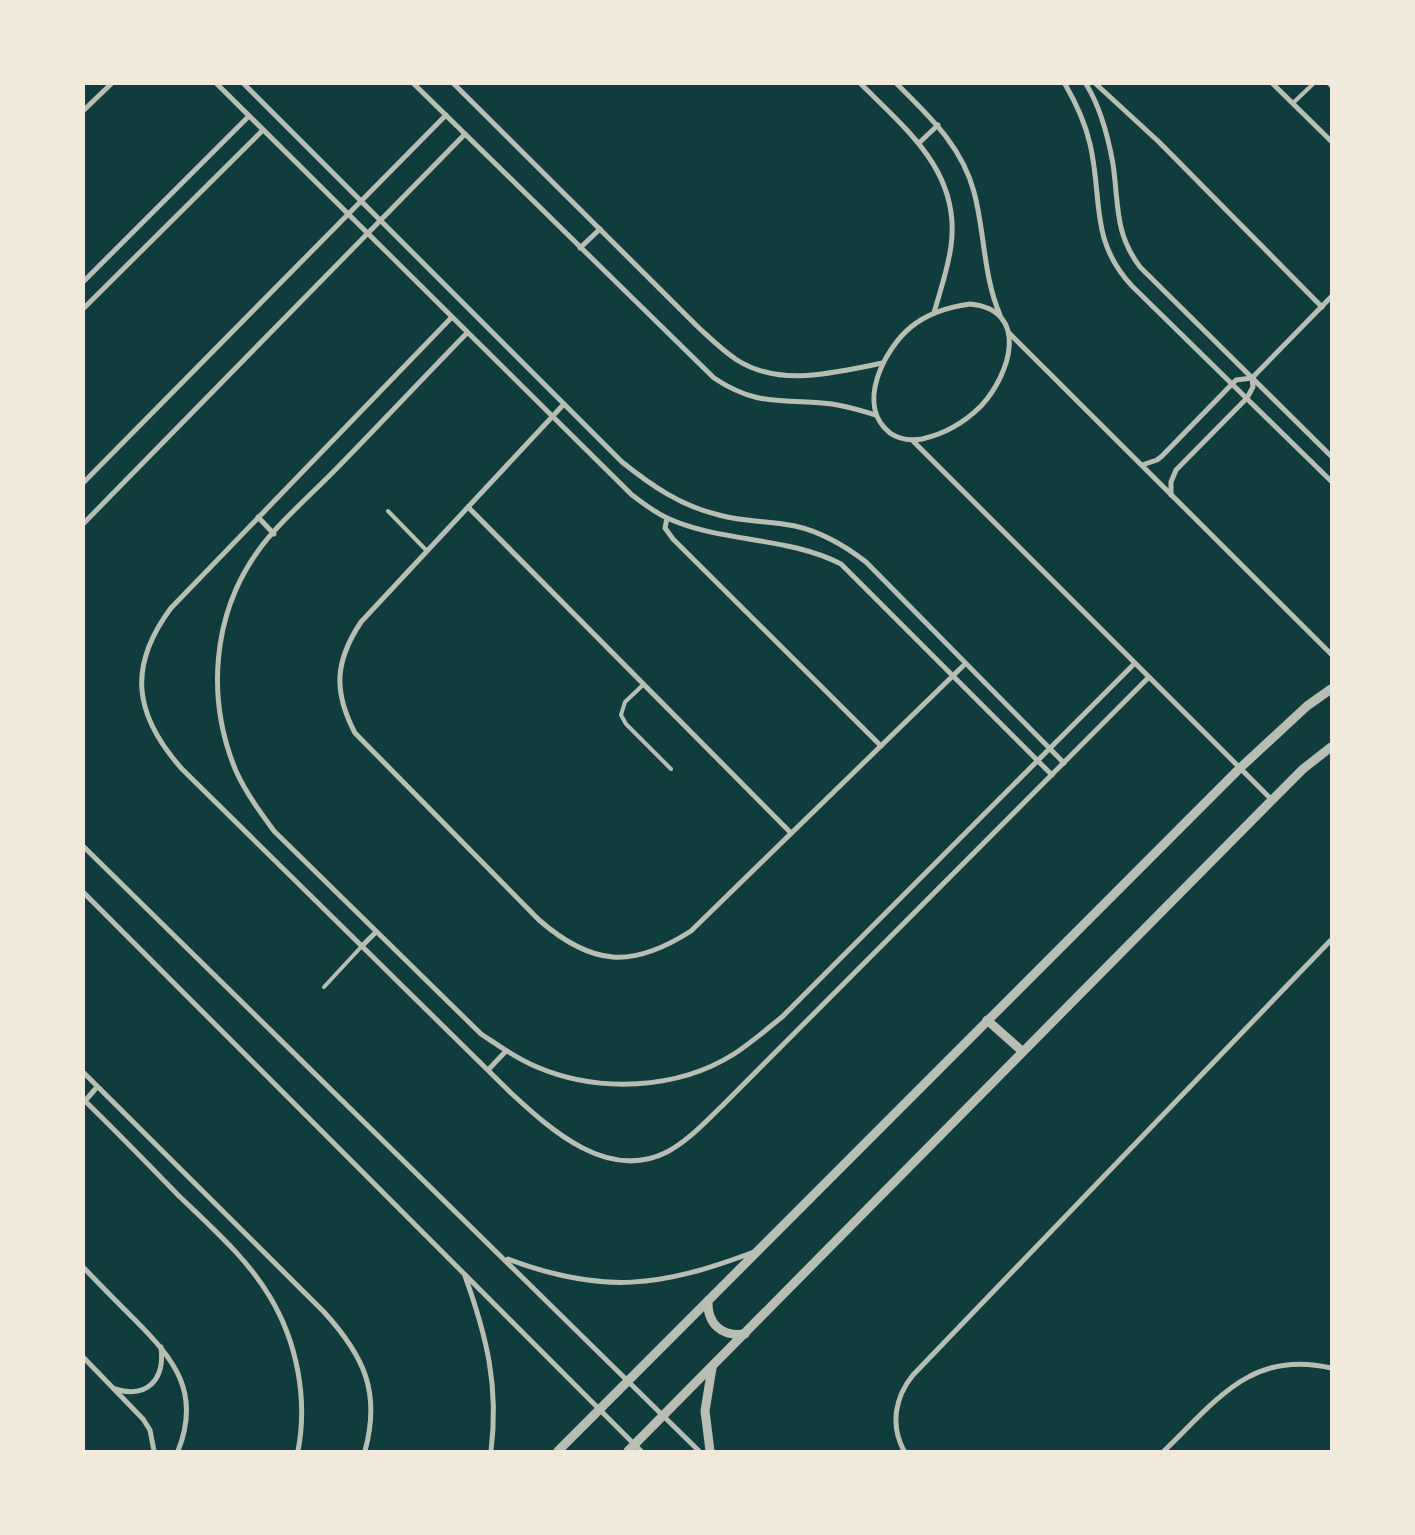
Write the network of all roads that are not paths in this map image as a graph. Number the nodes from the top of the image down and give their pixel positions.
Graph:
1 (111, 84) edge
2 (217, 84) edge
3 (244, 84) edge
4 (414, 84) edge
5 (454, 84) edge
6 (861, 84) edge
7 (897, 84) edge
8 (1065, 84) edge
9 (1086, 84) edge
10 (1096, 84) edge
11 (1273, 84) edge
12 (1313, 84) edge
13 (1293, 103) junction
14 (84, 110) edge
15 (446, 115) junction
16 (249, 116) junction
17 (938, 125) junction
18 (263, 130) junction
19 (465, 134) junction
20 (1331, 142) edge
21 (920, 144) junction
22 (361, 201) junction
23 (348, 214) junction
24 (381, 220) junction
25 (600, 229) junction
26 (368, 234) junction
27 (580, 248) junction
28 (84, 281) edge
29 (1331, 298) edge
30 (1322, 307) junction
31 (84, 308) edge
32 (934, 313) junction
33 (452, 317) junction
34 (1001, 318) junction
35 (467, 333) junction
36 (1009, 333) junction
37 (883, 363) junction
38 (1252, 378) junction
39 (1232, 384) junction
40 (1247, 398) junction
41 (564, 404) junction
42 (876, 415) junction
43 (551, 417) junction
44 (913, 441) junction
45 (1331, 456) edge
46 (1142, 465) junction
47 (1331, 481) edge
48 (84, 482) edge
49 (1172, 495) junction
50 (468, 507) junction
51 (388, 510) dead end
52 (258, 517) junction
53 (667, 518) junction
54 (84, 523) edge
55 (274, 534) junction
56 (427, 551) junction
57 (1331, 654) edge
58 (965, 664) junction
59 (1134, 664) junction
60 (953, 675) junction
61 (1148, 678) junction
62 (644, 684) junction
63 (1331, 690) edge
64 (881, 746) junction
65 (1331, 747) edge
66 (1050, 748) junction
67 (1037, 761) junction
68 (1064, 763) junction
69 (671, 769) dead end
70 (1239, 769) junction
71 (1052, 775) junction
72 (1272, 800) junction
73 (791, 833) junction
74 (84, 847) edge
75 (84, 893) edge
76 (376, 932) junction
77 (1331, 940) edge
78 (362, 946) junction
79 (324, 987) dead end
80 (987, 1020) junction
81 (506, 1051) junction
82 (1022, 1051) junction
83 (488, 1070) junction
84 (84, 1073) edge
85 (97, 1087) junction
86 (84, 1101) edge
87 (757, 1251) junction
88 (504, 1258) junction
89 (84, 1268) edge
90 (464, 1274) junction
91 (708, 1301) junction
92 (745, 1334) junction
93 (160, 1345) junction
94 (84, 1358) edge
95 (713, 1367) junction
96 (1331, 1368) edge
97 (628, 1380) junction
98 (115, 1389) junction
99 (599, 1410) junction
100 (664, 1415) junction
101 (634, 1449) edge
102 (154, 1451) edge
103 (178, 1451) edge
104 (298, 1451) edge
105 (365, 1451) edge
106 (491, 1451) edge
107 (558, 1451) edge
108 (699, 1451) edge
109 (710, 1451) edge
110 (904, 1451) edge
111 (1164, 1451) edge

1 - 14 street
2 - 16 street
3 - 22 street
4 - 15 street
5 - 25 street
6 - 21 street
7 - 17 street
8 - 39 street
9 - 38 street
10 - 30 street
11 - 13 street
12 - 13 lane
13 - 20 street
15 - 19 street
15 - 22 street
16 - 18 street
16 - 28 street
17 - 21 street
17 - 34 street
18 - 23 street
18 - 31 street
19 - 24 street
19 - 27 street
21 - 32 street
22 - 23 street
22 - 24 street
23 - 26 street
23 - 48 street
24 - 26 street
24 - 41 street
25 - 27 street
25 - 37 street
26 - 33 street
26 - 54 street
27 - 42 street
29 - 30 street
30 - 38 street
32 - 34 street
32 - 37 street
33 - 35 street
33 - 52 street
34 - 36 street
35 - 43 street
35 - 55 street
36 - 44 street
36 - 46 street
37 - 42 street
38 - 39 street
38 - 40 street
38 - 45 street
39 - 40 street
39 - 46 street
40 - 47 street
40 - 49 street
41 - 43 street
41 - 58 street
42 - 44 street
43 - 50 street
43 - 53 street
44 - 59 street
46 - 49 street
49 - 57 street
50 - 56 street
50 - 62 street
51 - 56 lane
52 - 55 street
52 - 78 street
53 - 60 street
53 - 64 street
55 - 76 street
56 - 73 street
58 - 60 street
58 - 66 street
59 - 61 street
59 - 66 street
60 - 64 street
60 - 67 street
61 - 68 street
61 - 70 street
62 - 69 lane
62 - 73 street
63 - 70 street
64 - 73 street
65 - 72 street
66 - 67 street
66 - 68 street
67 - 71 street
67 - 81 street
68 - 71 street
70 - 72 street
70 - 80 street
71 - 83 street
72 - 82 street
74 - 88 street
75 - 90 street
76 - 78 street
76 - 81 street
77 - 110 street
78 - 79 lane
78 - 83 street
80 - 82 street
80 - 87 street
81 - 83 street
82 - 92 street
84 - 85 street
85 - 86 street
85 - 105 street
86 - 104 street
87 - 88 street
87 - 91 street
88 - 97 street
89 - 93 street
90 - 99 street
90 - 106 street
91 - 92 street
91 - 97 street
92 - 95 street
93 - 98 street
93 - 103 street
94 - 98 street
95 - 100 street
95 - 109 street
96 - 111 street
97 - 99 street
97 - 100 street
98 - 102 street
99 - 101 street
99 - 107 street
100 - 101 street
100 - 108 street

